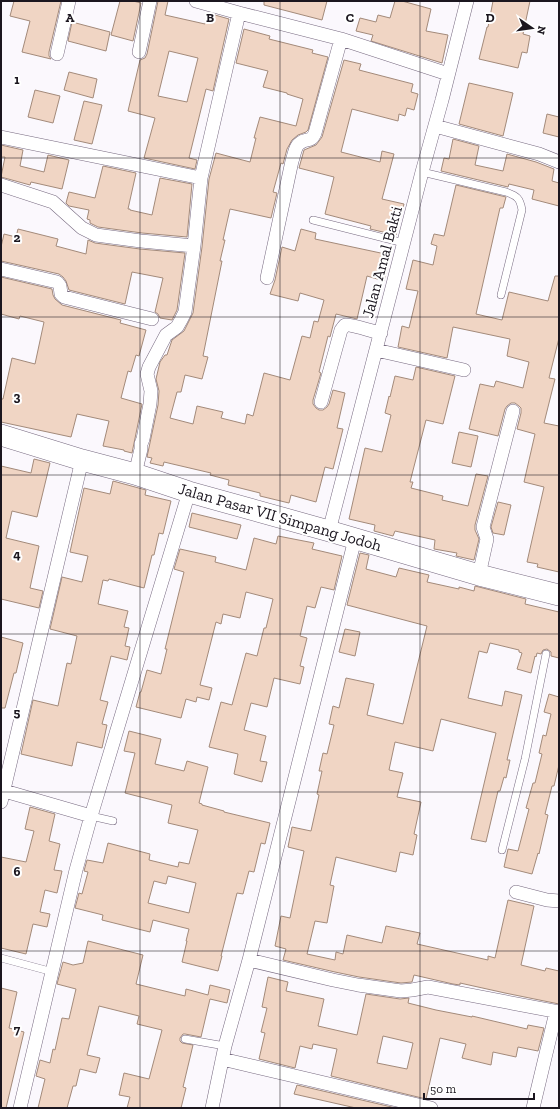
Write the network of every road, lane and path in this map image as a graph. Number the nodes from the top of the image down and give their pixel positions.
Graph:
1 (69, 1) edge
2 (150, 1) edge
3 (196, 1) edge
4 (467, 1) edge
5 (239, 13) junction
6 (341, 39) junction
7 (139, 52) dead end
8 (57, 54) dead end
9 (448, 74) junction
10 (435, 126) junction
11 (1, 137) edge
12 (559, 162) edge
13 (422, 172) junction
14 (201, 178) junction
15 (1, 185) edge
16 (313, 220) dead end
17 (404, 243) junction
18 (194, 246) junction
19 (1, 269) edge
20 (267, 278) dead end
21 (501, 295) dead end
22 (152, 319) dead end
23 (380, 333) junction
24 (376, 350) junction
25 (464, 370) dead end
26 (321, 402) dead end
27 (513, 412) dead end
28 (1, 435) edge
29 (82, 460) junction
30 (135, 474) junction
31 (189, 492) junction
32 (329, 531) junction
33 (355, 539) junction
34 (478, 575) junction
35 (557, 598) edge
36 (546, 654) dead end
37 (2, 794) edge
38 (90, 816) junction
39 (113, 821) dead end
40 (502, 850) dead end
41 (516, 892) dead end
42 (559, 901) edge
43 (1, 958) edge
44 (249, 960) junction
45 (53, 972) junction
46 (558, 1012) edge
47 (185, 1039) dead end
48 (224, 1053) junction
49 (20, 1108) edge
50 (212, 1108) edge
51 (431, 1108) edge
52 (533, 1108) edge

1 - 8 street
2 - 7 street
3 - 5 street
4 - 9 street, Jalan Amal Bakti
5 - 6 street
5 - 14 street
6 - 9 street
6 - 20 street
9 - 10 street, Jalan Amal Bakti
10 - 12 street
10 - 13 street, Jalan Amal Bakti
11 - 14 street
13 - 17 street, Jalan Amal Bakti
13 - 21 lane
14 - 18 street
15 - 18 street
16 - 17 lane
17 - 23 street, Jalan Amal Bakti
18 - 30 street
19 - 22 street
23 - 24 street, Jalan Amal Bakti
23 - 26 street
24 - 25 street
24 - 32 street, Jalan Amal Bakti
27 - 34 street
28 - 29 main road, Jalan Pasar VII Simpang Jodoh
29 - 30 main road, Jalan Pasar VII Simpang Jodoh
29 - 37 street
30 - 31 main road, Jalan Pasar VII Simpang Jodoh
31 - 32 main road, Jalan Pasar VII Simpang Jodoh
31 - 38 street
32 - 33 main road, Jalan Pasar VII Simpang Jodoh
33 - 34 main road, Jalan Pasar VII Simpang Jodoh
33 - 44 street
34 - 35 main road, Jalan Pasar VII Simpang Jodoh
36 - 40 lane
37 - 38 street
38 - 39 lane
38 - 45 street
41 - 42 street
43 - 45 lane
44 - 46 street
44 - 48 street
45 - 49 street
46 - 52 street
47 - 48 lane
48 - 50 street
48 - 51 street

